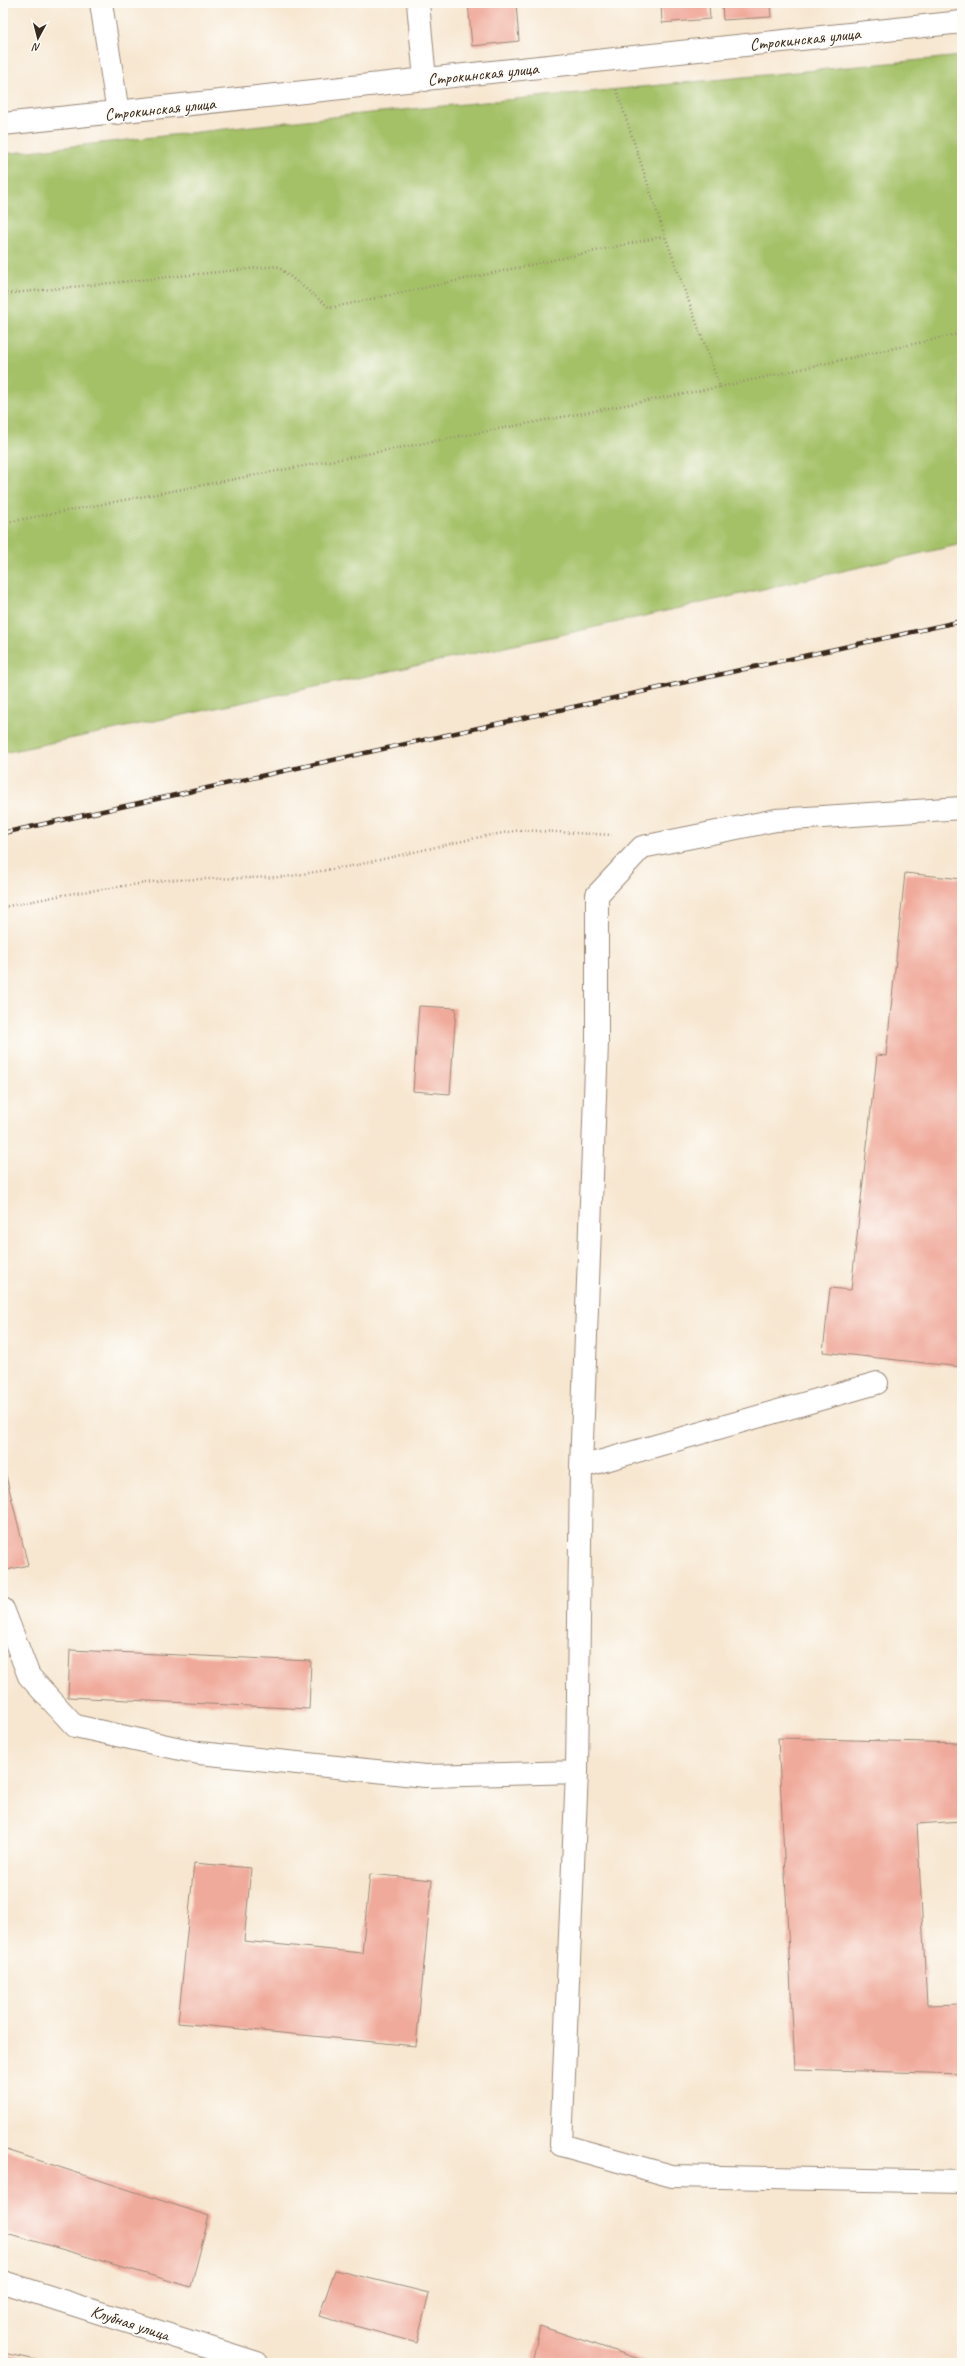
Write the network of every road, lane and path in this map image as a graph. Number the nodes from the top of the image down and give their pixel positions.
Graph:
1 (101, 3) edge
2 (418, 3) edge
3 (962, 22) edge
4 (608, 60) junction
5 (425, 80) junction
6 (118, 113) junction
7 (3, 124) edge
8 (665, 236) junction
9 (3, 294) edge
10 (962, 333) edge
11 (720, 387) junction
12 (3, 523) edge
13 (962, 808) edge
14 (642, 847) junction
15 (3, 907) edge
16 (877, 1382) dead end
17 (581, 1467) junction
18 (3, 1609) edge
19 (577, 1772) junction
20 (962, 2182) edge
21 (3, 2282) edge
22 (257, 2363) edge

1 - 6 street
2 - 5 street
3 - 4 street, Строкинская улица
4 - 5 street, Строкинская улица
4 - 8 path
5 - 6 street, Строкинская улица
6 - 7 street, Строкинская улица
8 - 9 path
8 - 11 path
10 - 11 path
11 - 12 path
13 - 14 street
14 - 15 path
14 - 17 street
16 - 17 street
17 - 19 street
18 - 19 street
19 - 20 street
21 - 22 street, Клубная улица

